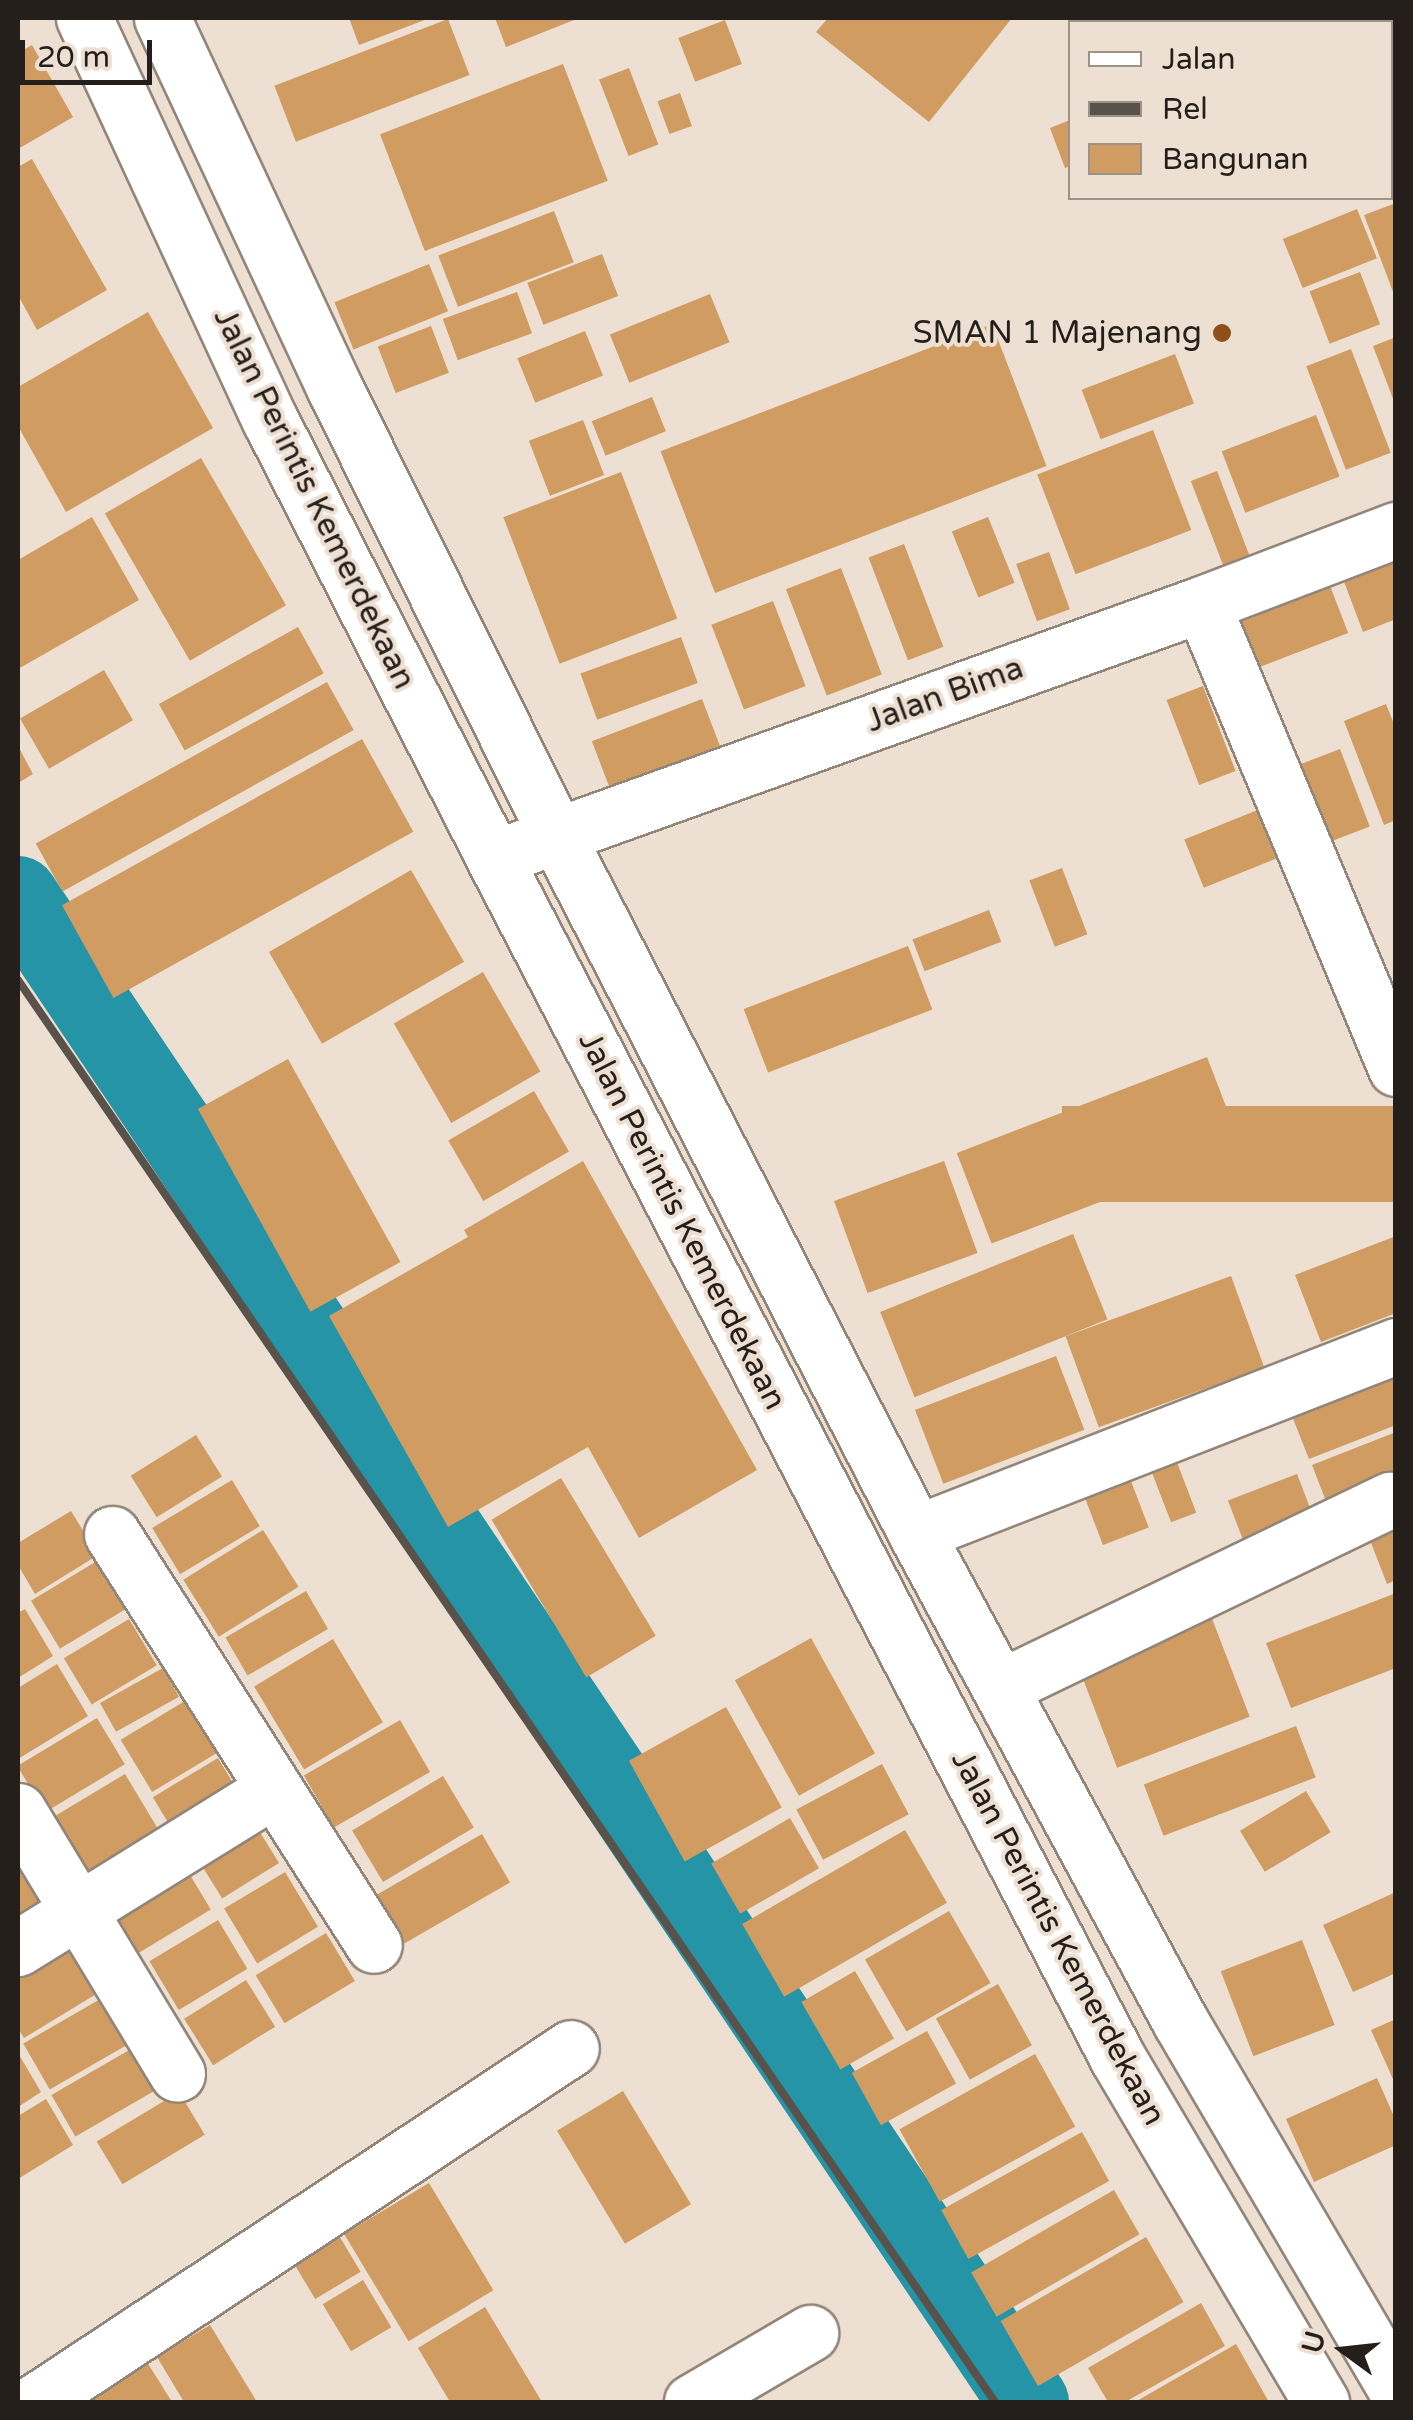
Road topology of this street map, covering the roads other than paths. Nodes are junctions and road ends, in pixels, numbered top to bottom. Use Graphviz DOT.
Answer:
graph roads {
  1 [pos="84,18"];
  2 [pos="162,18"];
  3 [pos="1396,530"];
  4 [pos="1202,604"];
  5 [pos="556,834"];
  6 [pos="494,858"];
  7 [pos="1396,1068"];
  8 [pos="1396,1346"];
  9 [pos="1390,1500"];
  10 [pos="916,1533"];
  11 [pos="112,1534"];
  12 [pos="1001,1687"];
  13 [pos="274,1789"];
  14 [pos="18,1812"];
  15 [pos="78,1911"];
  16 [pos="374,1945"];
  17 [pos="18,1948"];
  18 [pos="1180,2021"];
  19 [pos="570,2048"];
  20 [pos="1117,2056"];
  21 [pos="177,2074"];
  22 [pos="810,2334"];
  23 [pos="1396,2389"];
  24 [pos="35,2402"];
  25 [pos="692,2402"];
  26 [pos="1321,2402"];
  1 -- 6 [label="main road, Jalan Perintis Kemerdekaan"];
  2 -- 5 [label="main road, Jalan Perintis Kemerdekaan"];
  3 -- 4 [label="main road, Jalan Bima"];
  4 -- 5 [label="main road, Jalan Bima"];
  4 -- 7 [label="main road"];
  5 -- 6 [label="main road, Jalan Bima"];
  5 -- 10 [label="main road, Jalan Perintis Kemerdekaan"];
  6 -- 20 [label="main road, Jalan Perintis Kemerdekaan"];
  8 -- 10 [label="main road"];
  9 -- 12 [label="main road"];
  10 -- 12 [label="main road, Jalan Perintis Kemerdekaan"];
  11 -- 13 [label="main road"];
  12 -- 18 [label="main road, Jalan Perintis Kemerdekaan"];
  13 -- 15 [label="main road"];
  13 -- 16 [label="main road"];
  14 -- 15 [label="main road"];
  15 -- 17 [label="main road"];
  15 -- 21 [label="main road"];
  18 -- 20 [label="main road"];
  18 -- 23 [label="main road, Jalan Perintis Kemerdekaan"];
  19 -- 24 [label="main road"];
  20 -- 26 [label="main road, Jalan Perintis Kemerdekaan"];
  22 -- 25 [label="main road"];
}
